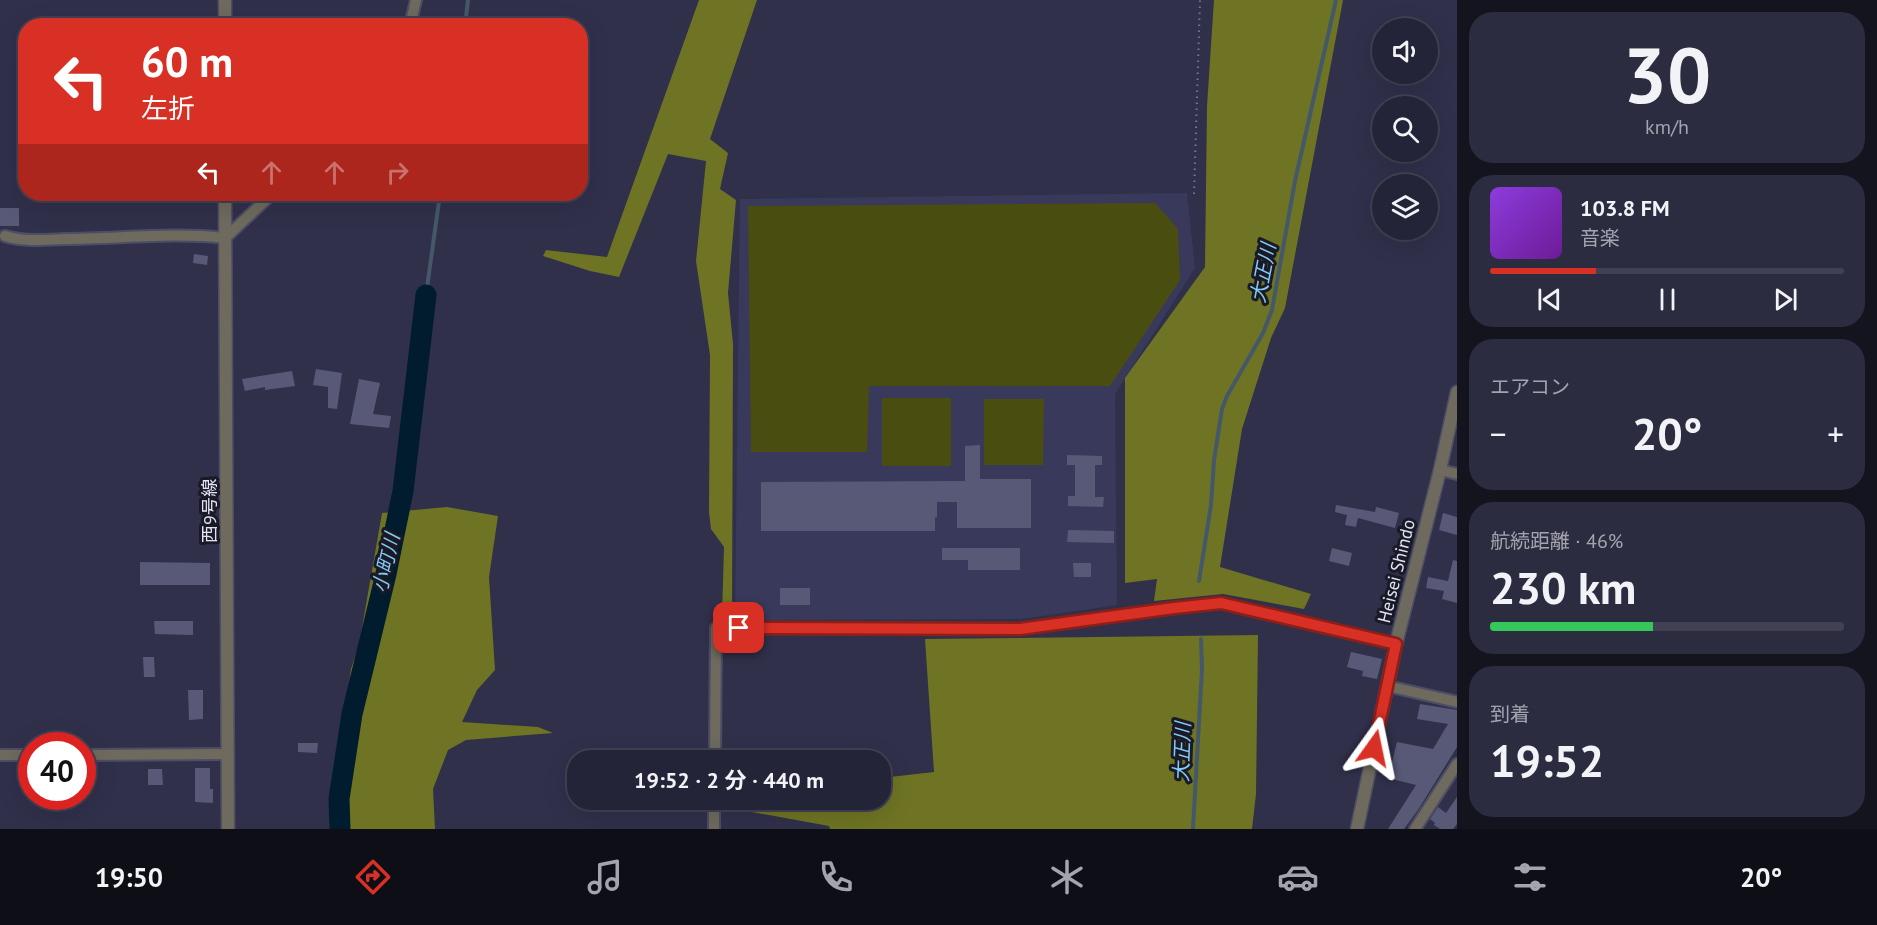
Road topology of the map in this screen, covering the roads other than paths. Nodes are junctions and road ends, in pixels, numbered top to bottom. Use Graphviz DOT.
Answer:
graph roads {
  1 [pos="225,0"];
  2 [pos="416,0"];
  3 [pos="225,18"];
  4 [pos="412,18"];
  5 [pos="225,201"];
  6 [pos="265,201"];
  7 [pos="5,236"];
  8 [pos="225,238"];
  9 [pos="1457,392"];
  10 [pos="1440,470"];
  11 [pos="1457,474"];
  12 [pos="1396,644"];
  13 [pos="1386,686"];
  14 [pos="1457,702"];
  15 [pos="715,750"];
  16 [pos="228,754"];
  17 [pos="0,755"];
  18 [pos="18,755"];
  19 [pos="96,755"];
  20 [pos="1457,764"];
  21 [pos="714,810"];
  22 [pos="228,829"];
  23 [pos="714,829"];
  24 [pos="1357,829"];
  25 [pos="1415,829"];
  1 -- 3 [label="street"];
  2 -- 4 [label="street"];
  5 -- 8 [label="street, 西9号線"];
  6 -- 8 [label="street"];
  7 -- 8 [label="street"];
  8 -- 16 [label="street, 西9号線"];
  9 -- 10 [label="street, Heisei Shindo"];
  10 -- 11 [label="street"];
  10 -- 12 [label="street, Heisei Shindo"];
  12 -- 13 [label="street, Heisei Shindo"];
  12 -- 15 [label="street"];
  13 -- 14 [label="street"];
  13 -- 24 [label="street, Heisei Shindo"];
  16 -- 19 [label="street"];
  16 -- 22 [label="street, 西9号線"];
  17 -- 18 [label="street"];
  20 -- 25 [label="street"];
  21 -- 23 [label="street"];
}
